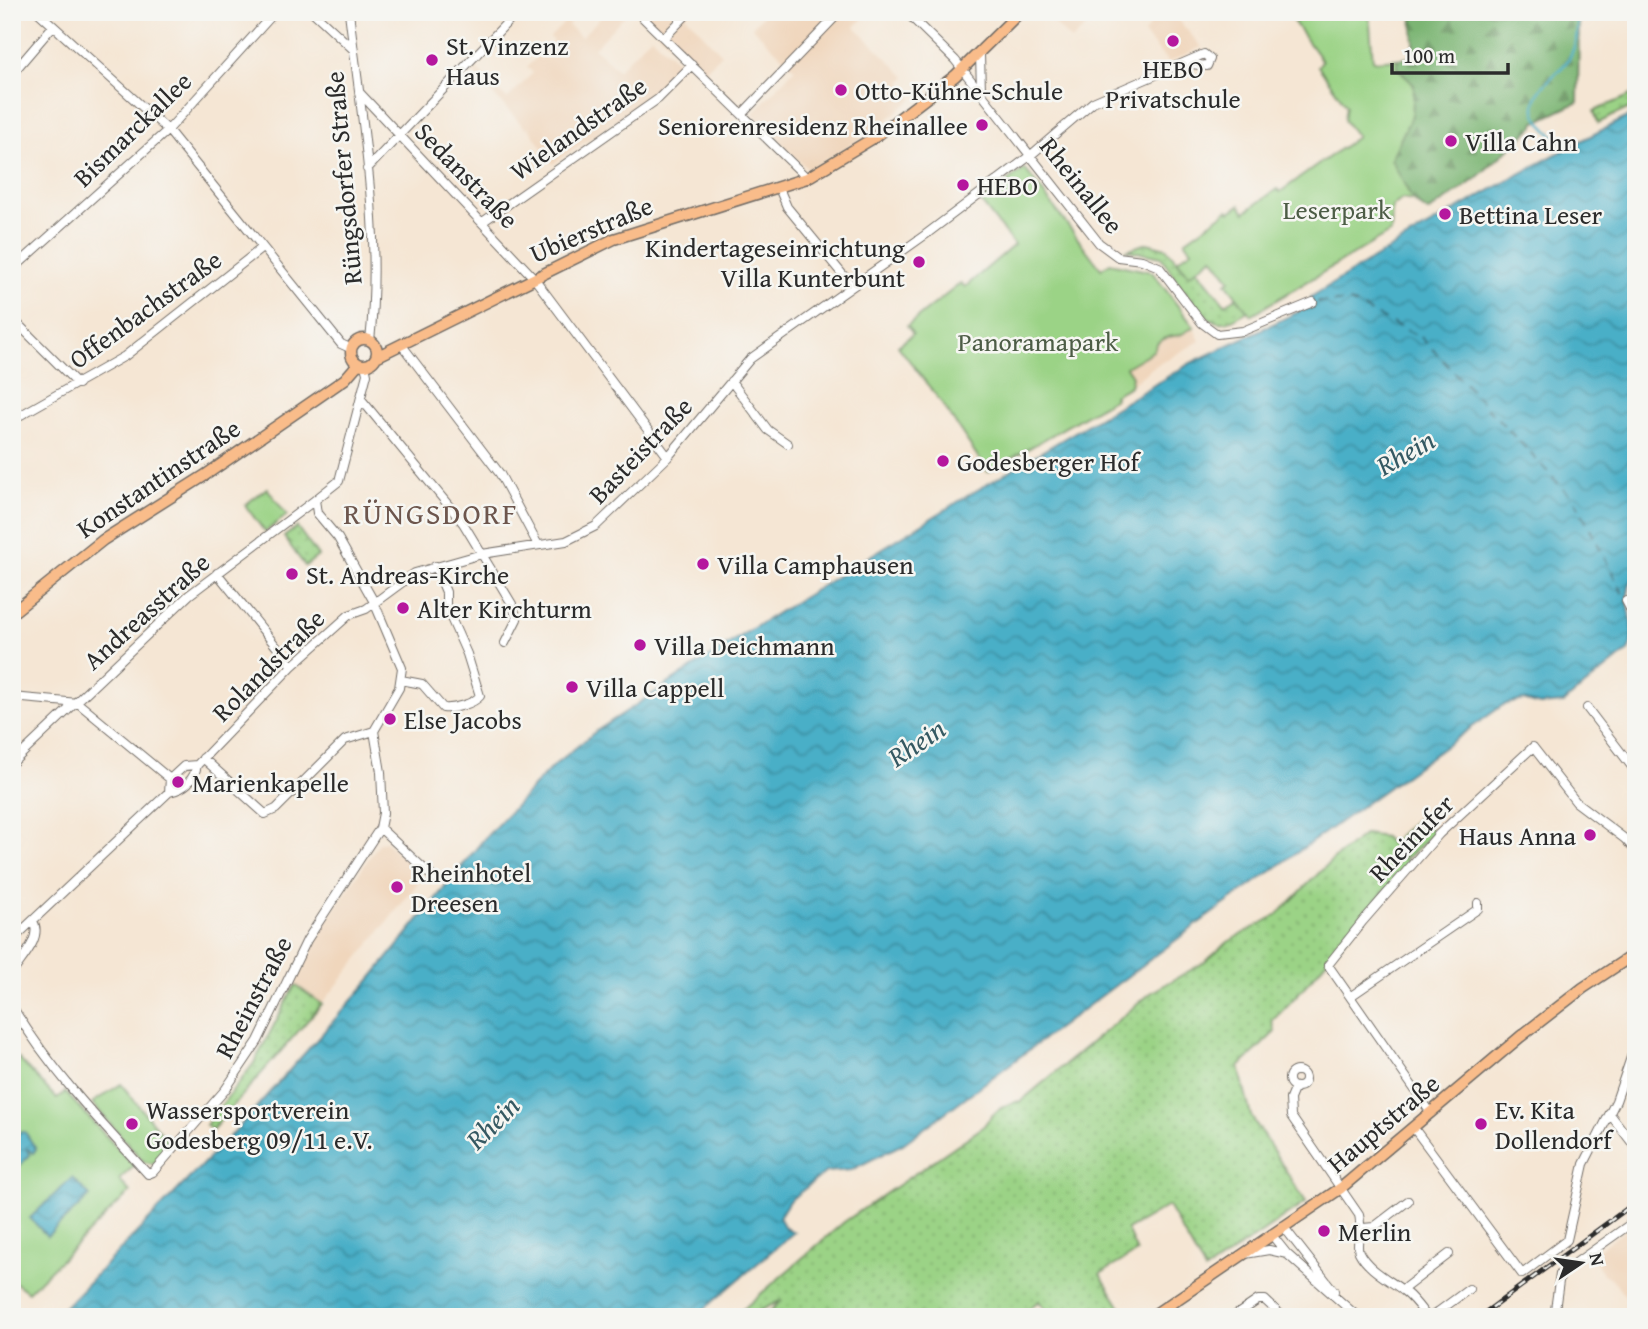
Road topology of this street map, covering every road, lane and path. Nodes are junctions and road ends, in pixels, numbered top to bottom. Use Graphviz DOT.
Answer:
graph roads {
  1 [pos="38,12"];
  2 [pos="275,12"];
  3 [pos="313,12"];
  4 [pos="349,12"];
  5 [pos="517,12"];
  6 [pos="637,12"];
  7 [pos="690,12"];
  8 [pos="839,12"];
  9 [pos="906,12"];
  10 [pos="1020,12"];
  11 [pos="53,26"];
  12 [pos="664,38"];
  13 [pos="354,49"];
  14 [pos="979,54"];
  15 [pos="1184,63"];
  16 [pos="692,65"];
  17 [pos="963,69"];
  18 [pos="12,74"];
  19 [pos="981,91"];
  20 [pos="359,92"];
  21 [pos="742,114"];
  22 [pos="168,130"];
  23 [pos="399,134"];
  24 [pos="1031,155"];
  25 [pos="367,169"];
  26 [pos="807,178"];
  27 [pos="779,188"];
  28 [pos="484,221"];
  29 [pos="262,248"];
  30 [pos="12,270"];
  31 [pos="534,278"];
  32 [pos="852,286"];
  33 [pos="1313,302"];
  34 [pos="12,318"];
  35 [pos="401,344"];
  36 [pos="374,348"];
  37 [pos="357,359"];
  38 [pos="731,381"];
  39 [pos="78,384"];
  40 [pos="361,399"];
  41 [pos="12,420"];
  42 [pos="788,444"];
  43 [pos="668,457"];
  44 [pos="315,500"];
  45 [pos="538,545"];
  46 [pos="482,554"];
  47 [pos="435,566"];
  48 [pos="216,573"];
  49 [pos="1626,601"];
  50 [pos="374,602"];
  51 [pos="12,612"];
  52 [pos="1636,620"];
  53 [pos="505,643"];
  54 [pos="292,666"];
  55 [pos="401,680"];
  56 [pos="12,697"];
  57 [pos="78,703"];
  58 [pos="1587,708"];
  59 [pos="374,731"];
  60 [pos="200,761"];
  61 [pos="12,763"];
  62 [pos="1636,772"];
  63 [pos="170,779"];
  64 [pos="169,792"];
  65 [pos="380,828"];
  66 [pos="1636,851"];
  67 [pos="435,879"];
  68 [pos="1478,903"];
  69 [pos="33,920"];
  70 [pos="12,940"];
  71 [pos="1636,953"];
  72 [pos="12,973"];
  73 [pos="1352,996"];
  74 [pos="12,1006"];
  75 [pos="1636,1043"];
  76 [pos="1295,1087"];
  77 [pos="1431,1112"];
  78 [pos="1610,1114"];
  79 [pos="1413,1127"];
  80 [pos="1636,1148"];
  81 [pos="1341,1188"];
  82 [pos="1408,1201"];
  83 [pos="1636,1220"];
  84 [pos="1283,1226"];
  85 [pos="1363,1228"];
  86 [pos="1271,1234"];
  87 [pos="1242,1254"];
  88 [pos="1287,1254"];
  89 [pos="1449,1254"];
  90 [pos="1469,1289"];
  91 [pos="1402,1290"];
  92 [pos="1344,1304"];
  93 [pos="1151,1317"];
  94 [pos="1233,1317"];
  95 [pos="1283,1317"];
  96 [pos="1358,1317"];
  97 [pos="1429,1317"];
  98 [pos="1554,1317"];
  1 -- 11 [label="street"];
  2 -- 22 [label="street, Bismarckallee"];
  3 -- 13 [label="street"];
  4 -- 13 [label="street, Rüngsdorfer Straße"];
  5 -- 23 [label="street"];
  6 -- 12 [label="street"];
  7 -- 12 [label="street"];
  8 -- 21 [label="street"];
  9 -- 17 [label="street, Rheinallee"];
  10 -- 14 [label="main road"];
  11 -- 18 [label="street"];
  11 -- 22 [label="street"];
  12 -- 16 [label="street"];
  13 -- 20 [label="street, Rüngsdorfer Straße"];
  14 -- 17 [label="main road"];
  14 -- 19 [label="street"];
  15 -- 24 [label="street, Basteistraße"];
  16 -- 21 [label="street"];
  16 -- 28 [label="street, Wielandstraße"];
  17 -- 19 [label="street, Rheinallee"];
  17 -- 26 [label="main road, Ubierstraße"];
  19 -- 24 [label="street, Rheinallee"];
  20 -- 23 [label="street, Sedanstraße"];
  20 -- 25 [label="street, Rüngsdorfer Straße"];
  21 -- 26 [label="street"];
  22 -- 29 [label="street"];
  22 -- 30 [label="street, Bismarckallee"];
  23 -- 25 [label="street"];
  23 -- 28 [label="street, Sedanstraße"];
  24 -- 32 [label="street, Basteistraße"];
  24 -- 33 [label="street, Rheinallee"];
  25 -- 36 [label="street, Rüngsdorfer Straße"];
  26 -- 27 [label="main road, Ubierstraße"];
  27 -- 31 [label="main road, Ubierstraße"];
  27 -- 32 [label="street"];
  28 -- 31 [label="street, Sedanstraße"];
  29 -- 37 [label="street"];
  29 -- 39 [label="street, Offenbachstraße"];
  31 -- 35 [label="main road, Ubierstraße"];
  31 -- 43 [label="street, Sedanstraße"];
  32 -- 38 [label="street, Basteistraße"];
  34 -- 39 [label="street"];
  35 -- 36 [label="main road, Ubierstraße"];
  35 -- 45 [label="street"];
  36 -- 37 [label="main road"];
  36 -- 37 [label="main road"];
  37 -- 40 [label="street"];
  37 -- 51 [label="main road, Konstantinstraße"];
  38 -- 42 [label="street"];
  38 -- 43 [label="street, Basteistraße"];
  39 -- 41 [label="street, Offenbachstraße"];
  40 -- 44 [label="street"];
  40 -- 46 [label="street"];
  43 -- 45 [label="street, Basteistraße"];
  44 -- 48 [label="street, Andreasstraße"];
  44 -- 50 [label="street"];
  45 -- 46 [label="street, Basteistraße"];
  46 -- 47 [label="street, Basteistraße"];
  46 -- 53 [label="street"];
  47 -- 50 [label="street, Basteistraße"];
  47 -- 55 [label="street"];
  48 -- 54 [label="street"];
  48 -- 57 [label="street, Andreasstraße"];
  49 -- 52 [label="street"];
  50 -- 54 [label="street, Rolandstraße"];
  50 -- 55 [label="street"];
  54 -- 60 [label="street, Rolandstraße"];
  55 -- 59 [label="street"];
  56 -- 57 [label="street"];
  57 -- 61 [label="street, Andreasstraße"];
  57 -- 63 [label="street"];
  58 -- 62 [label="street"];
  59 -- 60 [label="street"];
  59 -- 65 [label="street, Rheinstraße"];
  60 -- 63 [label="street, Rolandstraße"];
  60 -- 64 [label="street, Rolandstraße"];
  63 -- 64 [label="street"];
  64 -- 69 [label="street, Rolandstraße"];
  65 -- 67 [label="street"];
  65 -- 74 [label="street, Rheinstraße"];
  66 -- 73 [label="street, Rheinufer"];
  68 -- 73 [label="street"];
  69 -- 70 [label="street, Rolandstraße"];
  69 -- 72 [label="street"];
  71 -- 77 [label="main road, Hauptstraße"];
  73 -- 77 [label="street"];
  75 -- 78 [label="street"];
  76 -- 81 [label="street"];
  77 -- 79 [label="main road, Hauptstraße"];
  78 -- 79 [label="street"];
  78 -- 80 [label="street"];
  79 -- 81 [label="main road, Hauptstraße"];
  81 -- 84 [label="main road, Hauptstraße"];
  81 -- 85 [label="street"];
  82 -- 85 [label="street"];
  83 -- 98 [label="street"];
  84 -- 86 [label="main road, Hauptstraße"];
  84 -- 92 [label="street"];
  85 -- 91 [label="street"];
  86 -- 87 [label="main road, Hauptstraße"];
  86 -- 88 [label="street"];
  87 -- 88 [label="street"];
  87 -- 93 [label="main road, Hauptstraße"];
  88 -- 92 [label="street"];
  89 -- 91 [label="street"];
  90 -- 97 [label="street"];
  91 -- 97 [label="street"];
  92 -- 96 [label="street"];
  94 -- 95 [label="street"];
}
